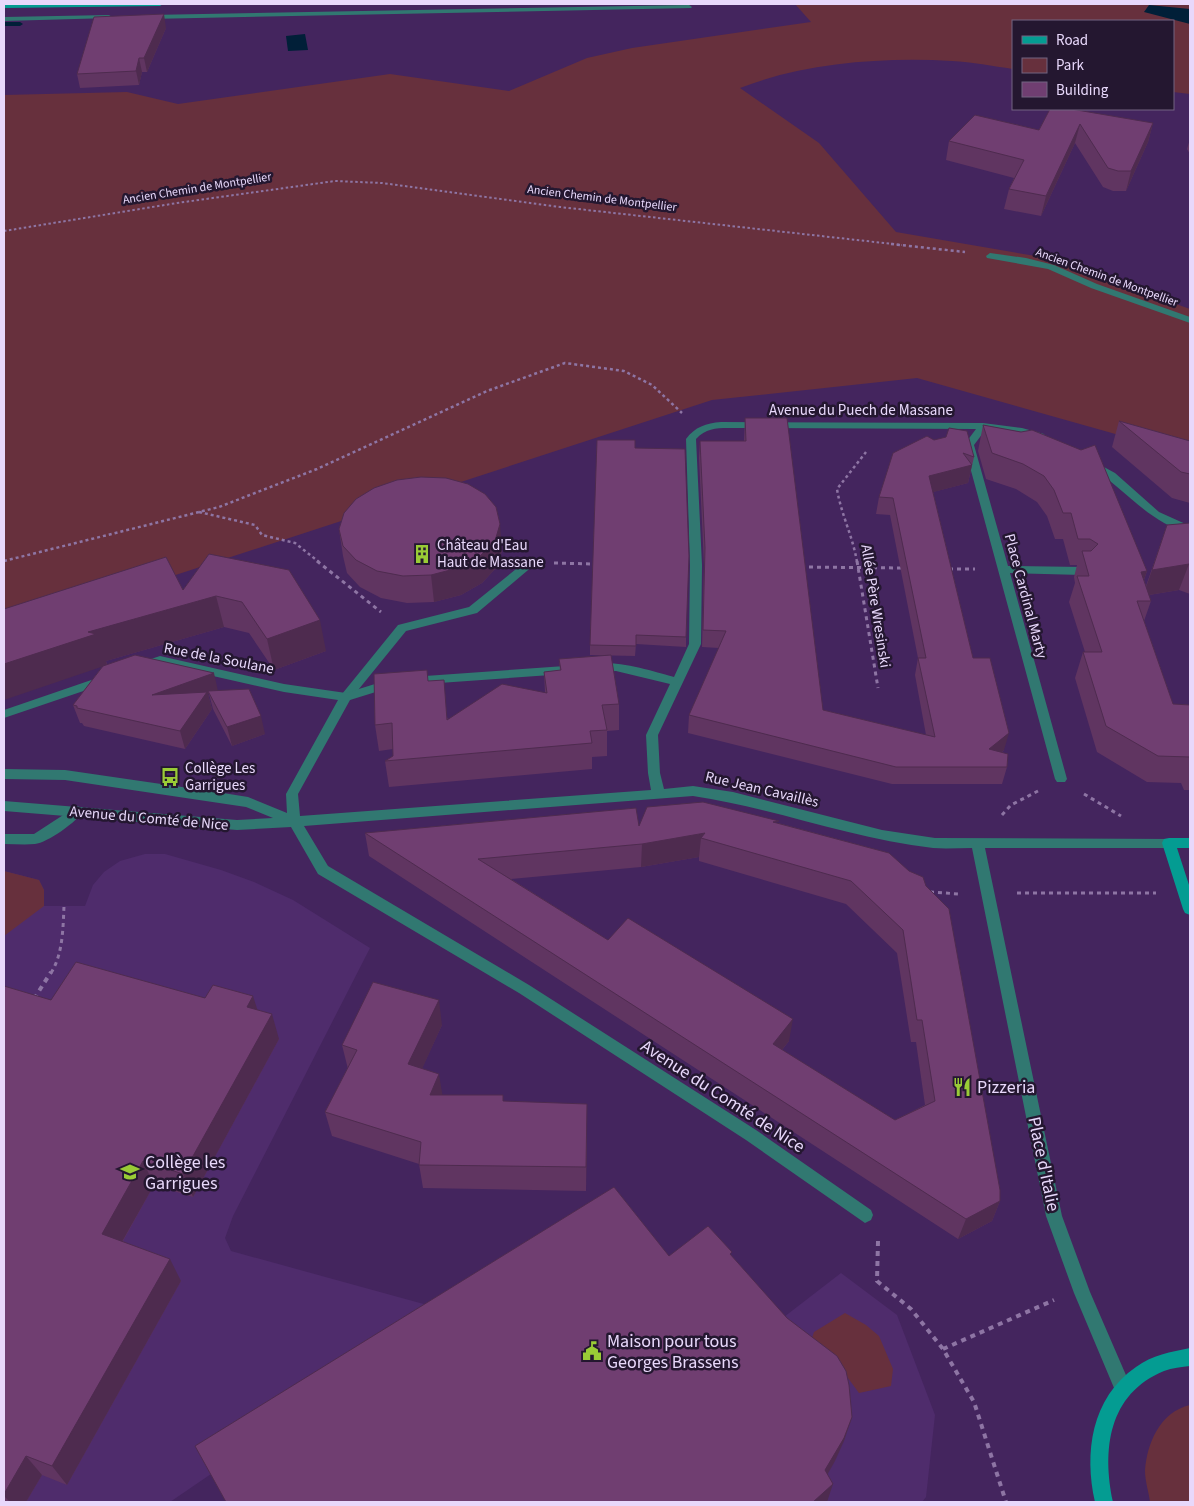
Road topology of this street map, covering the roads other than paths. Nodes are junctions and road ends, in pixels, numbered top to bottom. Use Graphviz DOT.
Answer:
graph roads {
  1 [pos="160,4"];
  2 [pos="4,6"];
  3 [pos="689,7"];
  4 [pos="117,17"];
  5 [pos="137,17"];
  6 [pos="4,19"];
  7 [pos="990,256"];
  8 [pos="1190,320"];
  9 [pos="983,426"];
  10 [pos="1052,440"];
  11 [pos="1086,460"];
  12 [pos="1190,530"];
  13 [pos="530,563"];
  14 [pos="1003,570"];
  15 [pos="1082,572"];
  16 [pos="132,669"];
  17 [pos="114,676"];
  18 [pos="678,682"];
  19 [pos="346,697"];
  20 [pos="4,714"];
  21 [pos="4,774"];
  22 [pos="1061,779"];
  23 [pos="658,793"];
  24 [pos="4,806"];
  25 [pos="77,812"];
  26 [pos="294,821"];
  27 [pos="4,839"];
  28 [pos="977,842"];
  29 [pos="1169,843"];
  30 [pos="1190,843"];
  31 [pos="1190,909"];
  32 [pos="865,1215"];
  33 [pos="1190,1357"];
  34 [pos="1123,1389"];
  35 [pos="1101,1500"];
  1 -- 2 [label="street"];
  3 -- 5 [label="street"];
  4 -- 6 [label="street"];
  7 -- 8 [label="street, Ancien Chemin de Montpellier"];
  9 -- 10 [label="street, Avenue du Puech de Massane"];
  9 -- 14 [label="street, Place Cardinal Marty"];
  9 -- 18 [label="street, Avenue du Puech de Massane"];
  11 -- 12 [label="street"];
  13 -- 19 [label="street"];
  14 -- 15 [label="street"];
  14 -- 22 [label="street, Place Cardinal Marty"];
  16 -- 19 [label="street, Rue de la Soulane"];
  17 -- 20 [label="street"];
  18 -- 19 [label="street, Rue de la Soulane"];
  18 -- 23 [label="street"];
  19 -- 26 [label="street"];
  21 -- 26 [label="street, Avenue du Comté de Nice"];
  23 -- 26 [label="street, Rue Jean Cavaillès"];
  23 -- 28 [label="street, Rue Jean Cavaillès"];
  24 -- 25 [label="street, Avenue du Comté de Nice"];
  25 -- 26 [label="street, Avenue du Comté de Nice"];
  25 -- 27 [label="street"];
  26 -- 32 [label="street, Avenue du Comté de Nice"];
  28 -- 29 [label="street, Rue Jean Cavaillès"];
  28 -- 34 [label="street, Place d'Italie"];
  29 -- 30 [label="street, Rue Jean Cavaillès"];
  29 -- 31 [label="street"];
  33 -- 34 [label="street"];
  34 -- 35 [label="street"];
}
